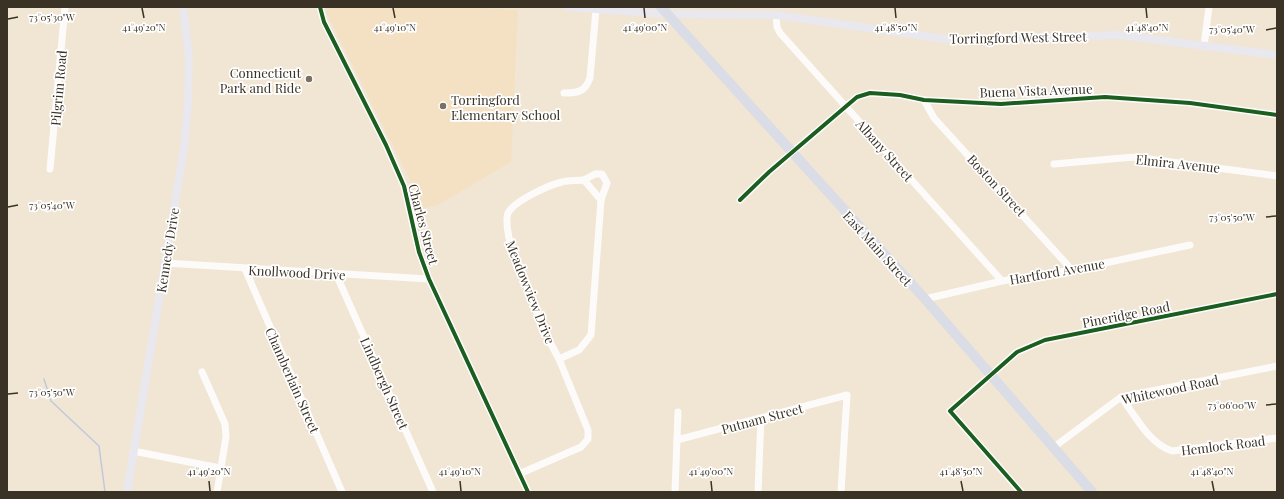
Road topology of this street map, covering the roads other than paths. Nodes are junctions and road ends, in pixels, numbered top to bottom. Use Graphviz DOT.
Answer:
graph roads {
  1 [pos="65,7"];
  2 [pos="182,7"];
  3 [pos="320,7"];
  4 [pos="567,7"];
  5 [pos="1209,7"];
  6 [pos="596,9"];
  7 [pos="664,10"];
  8 [pos="776,15"];
  9 [pos="1204,46"];
  10 [pos="1277,53"];
  11 [pos="564,93"];
  12 [pos="924,100"];
  13 [pos="847,107"];
  14 [pos="1277,115"];
  15 [pos="792,153"];
  16 [pos="1054,164"];
  17 [pos="50,169"];
  18 [pos="1277,176"];
  19 [pos="584,180"];
  20 [pos="601,200"];
  21 [pos="740,200"];
  22 [pos="1190,245"];
  23 [pos="165,263"];
  24 [pos="244,269"];
  25 [pos="1072,270"];
  26 [pos="336,274"];
  27 [pos="429,278"];
  28 [pos="1002,281"];
  29 [pos="1277,294"];
  30 [pos="925,299"];
  31 [pos="559,359"];
  32 [pos="1277,366"];
  33 [pos="202,372"];
  34 [pos="989,375"];
  35 [pos="1120,397"];
  36 [pos="678,412"];
  37 [pos="761,418"];
  38 [pos="1277,438"];
  39 [pos="677,440"];
  40 [pos="1054,447"];
  41 [pos="133,451"];
  42 [pos="220,468"];
  43 [pos="519,474"];
  44 [pos="127,492"];
  45 [pos="218,492"];
  46 [pos="342,492"];
  47 [pos="433,492"];
  48 [pos="528,492"];
  49 [pos="675,492"];
  50 [pos="758,492"];
  51 [pos="841,492"];
  52 [pos="1021,492"];
  53 [pos="1092,492"];
  1 -- 17 [label="street, Pilgrim Road"];
  2 -- 23 [label="main road, Kennedy Drive"];
  3 -- 27 [label="street, Charles Street"];
  4 -- 6 [label="main road, Torringford West Street"];
  5 -- 9 [label="street"];
  6 -- 7 [label="main road, Torringford West Street"];
  6 -- 11 [label="street"];
  7 -- 8 [label="main road, Torringford West Street"];
  7 -- 15 [label="highway, East Main Street"];
  8 -- 9 [label="main road, Torringford West Street"];
  8 -- 13 [label="street, Albany Street"];
  9 -- 10 [label="main road, Torringford West Street"];
  12 -- 13 [label="street, Buena Vista Avenue"];
  12 -- 14 [label="street, Buena Vista Avenue"];
  12 -- 25 [label="street, Boston Street"];
  13 -- 15 [label="street, Buena Vista Avenue"];
  13 -- 28 [label="street, Albany Street"];
  15 -- 21 [label="street, Buena Vista Avenue"];
  15 -- 30 [label="highway, East Main Street"];
  16 -- 18 [label="street, Elmira Avenue"];
  19 -- 20 [label="street"];
  19 -- 20 [label="street, Meadowview Drive"];
  19 -- 31 [label="street, Meadowview Drive"];
  20 -- 31 [label="street, Meadowview Drive"];
  22 -- 25 [label="street, Hartford Avenue"];
  23 -- 24 [label="street, Knollwood Drive"];
  23 -- 41 [label="main road, Kennedy Drive"];
  24 -- 26 [label="street, Knollwood Drive"];
  24 -- 46 [label="street, Chamberlain Street"];
  25 -- 28 [label="street, Hartford Avenue"];
  26 -- 27 [label="street, Knollwood Drive"];
  26 -- 47 [label="street, Lindbergh Street"];
  27 -- 43 [label="street, Charles Street"];
  28 -- 30 [label="street, Hartford Avenue"];
  29 -- 34 [label="street, Pineridge Road"];
  30 -- 34 [label="highway, East Main Street"];
  31 -- 43 [label="street, Meadowview Drive"];
  32 -- 35 [label="street, Whitewood Road"];
  33 -- 42 [label="street"];
  34 -- 40 [label="highway, East Main Street"];
  34 -- 52 [label="street, Pineridge Road"];
  35 -- 38 [label="street, Hemlock Road"];
  35 -- 40 [label="street, Whitewood Road"];
  36 -- 39 [label="street"];
  37 -- 39 [label="street, Putnam Street"];
  37 -- 50 [label="street"];
  37 -- 51 [label="street, Putnam Street"];
  39 -- 49 [label="street"];
  40 -- 53 [label="highway, East Main Street"];
  41 -- 42 [label="street"];
  41 -- 44 [label="main road, Kennedy Drive"];
  42 -- 45 [label="street"];
  43 -- 48 [label="street, Charles Street"];
}
